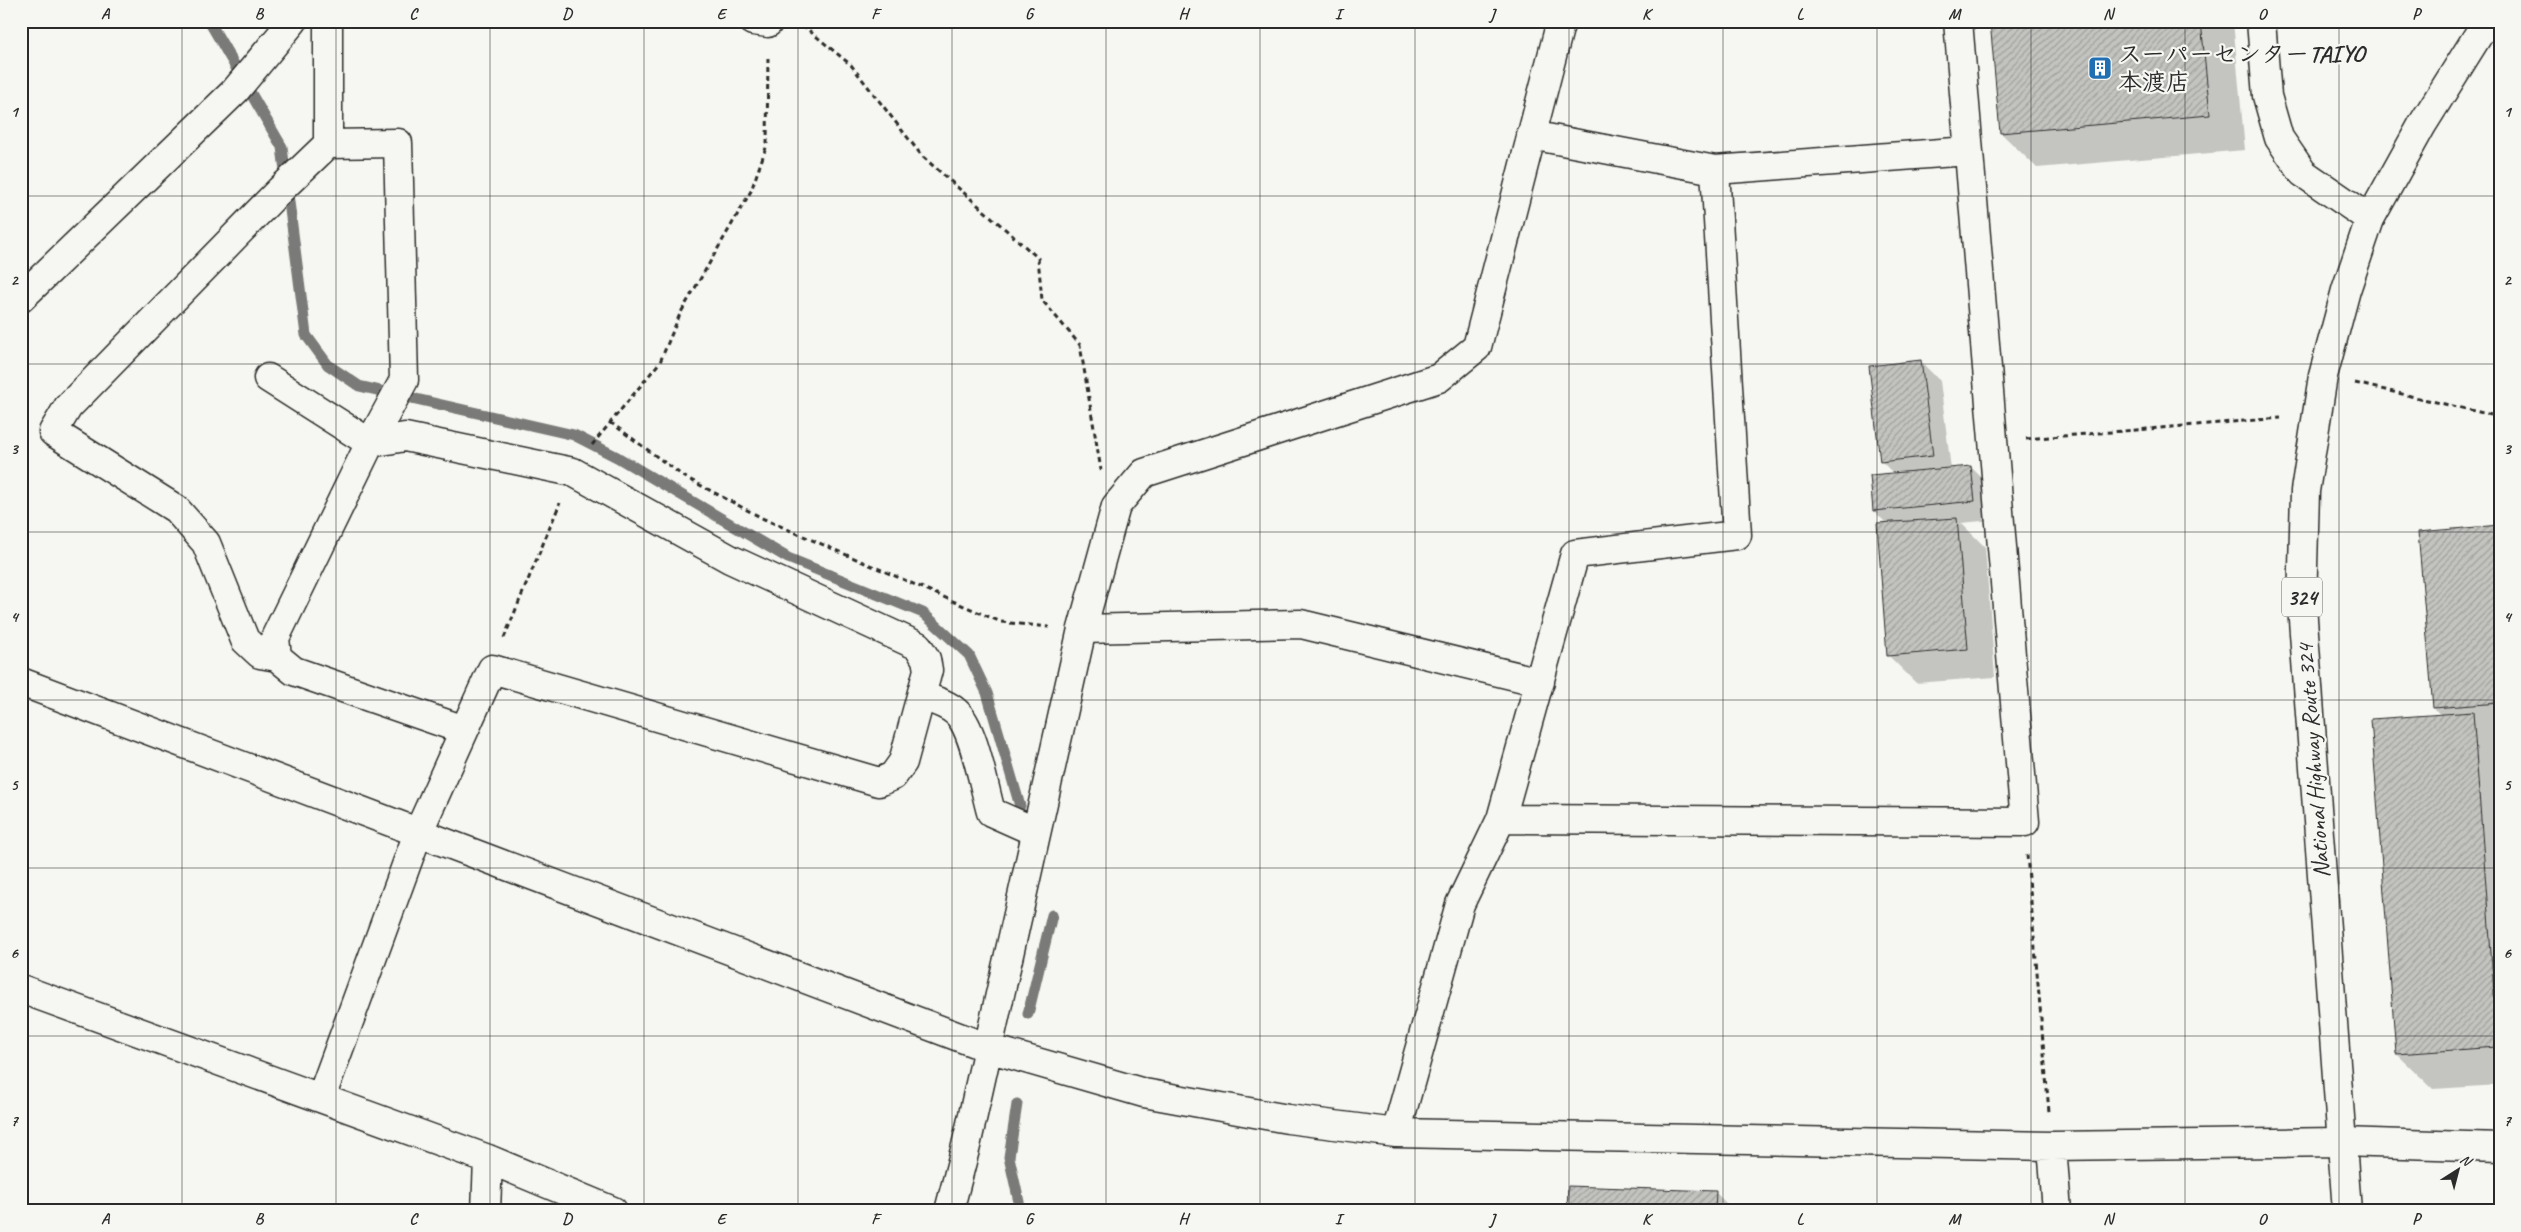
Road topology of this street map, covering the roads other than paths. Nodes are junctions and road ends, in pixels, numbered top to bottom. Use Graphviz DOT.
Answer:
graph roads {
  1 [pos="294,21"];
  2 [pos="328,21"];
  3 [pos="1561,21"];
  4 [pos="1958,21"];
  5 [pos="2260,21"];
  6 [pos="2487,21"];
  7 [pos="1531,135"];
  8 [pos="328,144"];
  9 [pos="1968,151"];
  10 [pos="1715,170"];
  11 [pos="2370,220"];
  12 [pos="21,298"];
  13 [pos="268,378"];
  14 [pos="370,442"];
  15 [pos="1082,629"];
  16 [pos="277,657"];
  17 [pos="21,682"];
  18 [pos="1540,682"];
  19 [pos="921,696"];
  20 [pos="464,730"];
  21 [pos="1501,819"];
  22 [pos="1036,832"];
  23 [pos="418,834"];
  24 [pos="21,989"];
  25 [pos="988,1048"];
  26 [pos="321,1098"];
  27 [pos="1396,1133"];
  28 [pos="2341,1142"];
  29 [pos="2052,1146"];
  30 [pos="2500,1147"];
  31 [pos="488,1159"];
  32 [pos="486,1211"];
  33 [pos="613,1211"];
  34 [pos="949,1211"];
  35 [pos="2057,1211"];
  36 [pos="2347,1211"];
  1 -- 12 [label="main road"];
  2 -- 8 [label="main road"];
  3 -- 7 [label="main road"];
  4 -- 9 [label="main road"];
  5 -- 11 [label="main road"];
  6 -- 11 [label="main road, National Highway Route 324 / 324"];
  7 -- 10 [label="main road"];
  7 -- 15 [label="main road"];
  8 -- 14 [label="main road"];
  8 -- 16 [label="main road"];
  9 -- 10 [label="main road"];
  9 -- 21 [label="main road"];
  10 -- 18 [label="main road"];
  11 -- 28 [label="main road, National Highway Route 324 / 324"];
  13 -- 14 [label="main road"];
  14 -- 16 [label="main road"];
  14 -- 19 [label="main road"];
  15 -- 18 [label="main road"];
  15 -- 22 [label="main road"];
  16 -- 20 [label="main road"];
  17 -- 23 [label="main road"];
  18 -- 21 [label="main road"];
  19 -- 20 [label="main road"];
  19 -- 22 [label="main road"];
  20 -- 23 [label="main road"];
  21 -- 27 [label="main road"];
  22 -- 25 [label="main road"];
  23 -- 25 [label="main road"];
  23 -- 26 [label="main road"];
  24 -- 26 [label="main road"];
  25 -- 27 [label="main road"];
  25 -- 34 [label="main road"];
  26 -- 31 [label="main road"];
  27 -- 29 [label="main road"];
  28 -- 29 [label="main road"];
  28 -- 30 [label="main road"];
  28 -- 36 [label="main road, National Highway Route 324 / 324"];
  29 -- 35 [label="main road"];
  31 -- 32 [label="main road"];
  31 -- 33 [label="main road"];
}
